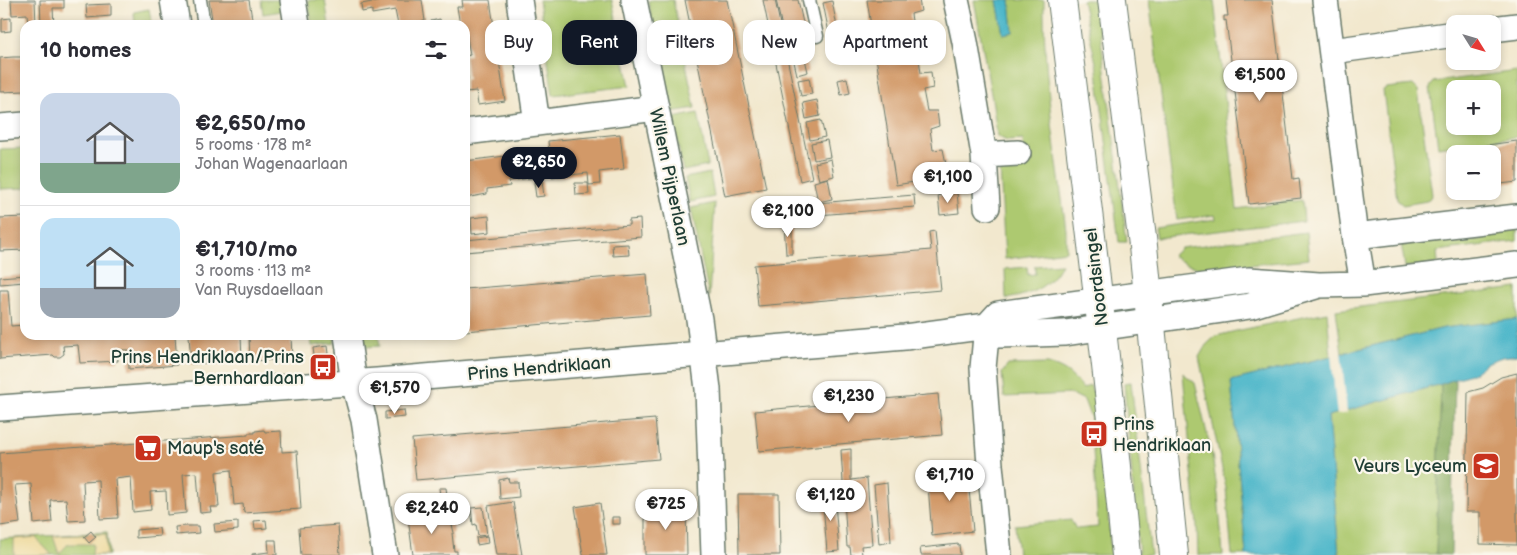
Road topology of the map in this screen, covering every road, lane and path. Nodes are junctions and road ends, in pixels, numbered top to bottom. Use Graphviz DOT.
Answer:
graph roads {
  1 [pos="173,0"];
  2 [pos="200,0"];
  3 [pos="293,0"];
  4 [pos="519,0"];
  5 [pos="634,0"];
  6 [pos="810,0"];
  7 [pos="956,0"];
  8 [pos="1062,0"];
  9 [pos="1112,0"];
  10 [pos="1325,0"];
  11 [pos="176,20"];
  12 [pos="203,20"];
  13 [pos="296,20"];
  14 [pos="1517,26"];
  15 [pos="1501,28"];
  16 [pos="1446,35"];
  17 [pos="817,36"];
  18 [pos="1332,51"];
  19 [pos="656,108"];
  20 [pos="538,123"];
  21 [pos="20,125"];
  22 [pos="0,127"];
  23 [pos="470,131"];
  24 [pos="1018,153"];
  25 [pos="984,155"];
  26 [pos="986,207"];
  27 [pos="1517,217"];
  28 [pos="1355,236"];
  29 [pos="1517,265"];
  30 [pos="1363,284"];
  31 [pos="1149,307"];
  32 [pos="1101,314"];
  33 [pos="987,326"];
  34 [pos="348,340"];
  35 [pos="704,355"];
  36 [pos="354,383"];
  37 [pos="0,408"];
  38 [pos="998,547"];
  39 [pos="385,555"];
  40 [pos="714,555"];
  41 [pos="1126,555"];
  42 [pos="1174,555"];
  1 -- 11 [label="street"];
  2 -- 12 [label="lane"];
  3 -- 13 [label="street"];
  4 -- 20 [label="street"];
  5 -- 19 [label="street, Willem Pijperlaan"];
  6 -- 17 [label="lane"];
  7 -- 25 [label="street"];
  8 -- 32 [label="main road, Noordsingel"];
  9 -- 31 [label="main road"];
  10 -- 18 [label="street"];
  14 -- 15 [label="street"];
  16 -- 18 [label="street"];
  18 -- 28 [label="street"];
  19 -- 20 [label="street"];
  19 -- 35 [label="street, Willem Pijperlaan"];
  20 -- 23 [label="street"];
  21 -- 22 [label="street"];
  24 -- 25 [label="street"];
  25 -- 26 [label="street"];
  27 -- 28 [label="street"];
  28 -- 30 [label="street"];
  29 -- 30 [label="street, Prins Hendriklaan"];
  30 -- 31 [label="street, Prins Hendriklaan"];
  31 -- 32 [label="street, Prins Hendriklaan"];
  31 -- 42 [label="main road"];
  32 -- 33 [label="street, Prins Hendriklaan"];
  32 -- 41 [label="main road, Noordsingel"];
  33 -- 35 [label="street, Prins Hendriklaan"];
  33 -- 38 [label="street"];
  34 -- 36 [label="street"];
  35 -- 36 [label="street, Prins Hendriklaan"];
  35 -- 40 [label="street, Willem Pijperlaan"];
  36 -- 37 [label="street, Prins Hendriklaan"];
  36 -- 39 [label="street"];
}
